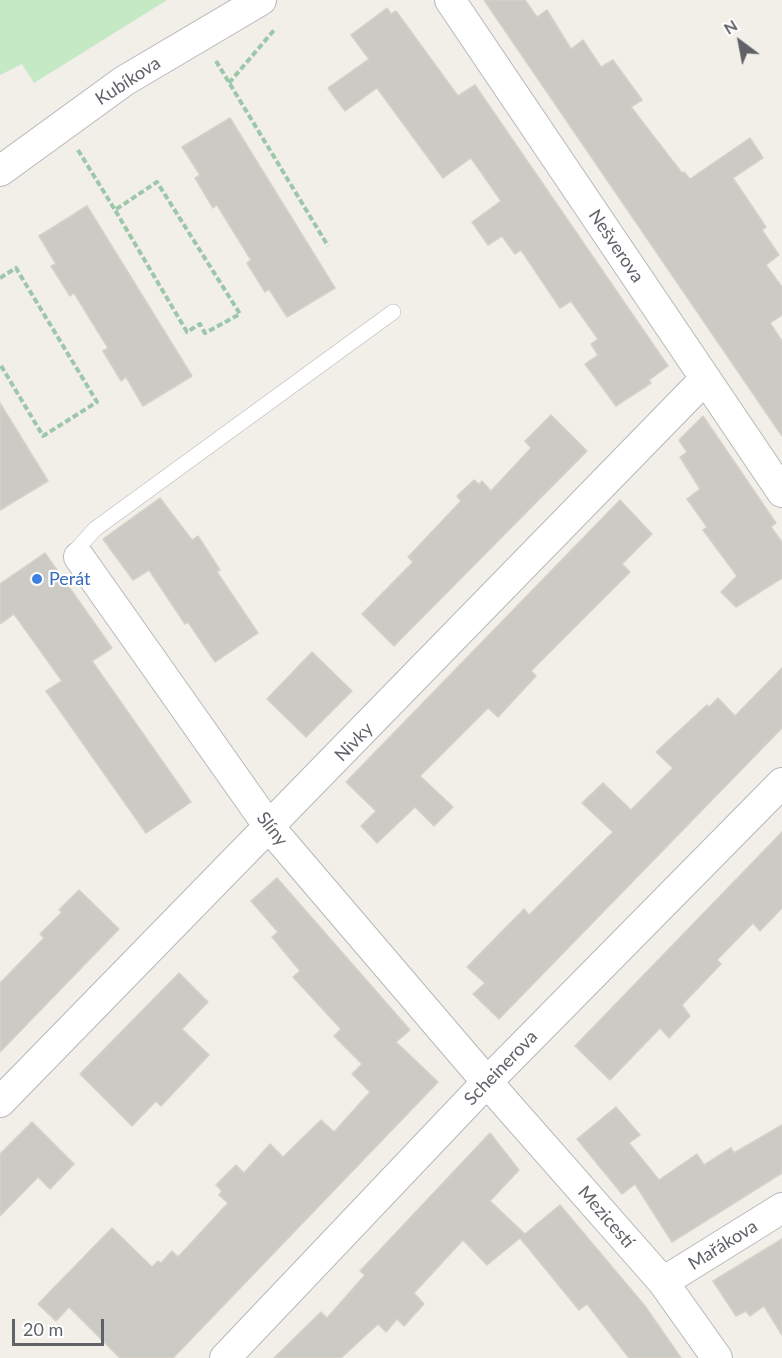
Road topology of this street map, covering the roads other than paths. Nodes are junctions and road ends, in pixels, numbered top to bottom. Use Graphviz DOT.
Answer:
graph roads {
  1 [pos="261,0"];
  2 [pos="450,0"];
  3 [pos="0,171"];
  4 [pos="393,312"];
  5 [pos="705,379"];
  6 [pos="782,492"];
  7 [pos="79,557"];
  8 [pos="782,783"];
  9 [pos="270,828"];
  10 [pos="487,1082"];
  11 [pos="0,1102"];
  12 [pos="782,1208"];
  13 [pos="663,1282"];
  14 [pos="225,1358"];
  15 [pos="717,1358"];
  1 -- 3 [label="street, Kubíkova"];
  2 -- 5 [label="street, Nešverova"];
  4 -- 7 [label="lane"];
  5 -- 6 [label="street, Nešverova"];
  5 -- 9 [label="street, Nivky"];
  7 -- 9 [label="street, Slíny"];
  8 -- 10 [label="street, Scheinerova"];
  9 -- 10 [label="street, Slíny"];
  9 -- 11 [label="street, Nivky"];
  10 -- 13 [label="street, Mezicestí"];
  10 -- 14 [label="street, Scheinerova"];
  12 -- 13 [label="street, Mařákova"];
  13 -- 15 [label="street, Mezicestí"];
}
